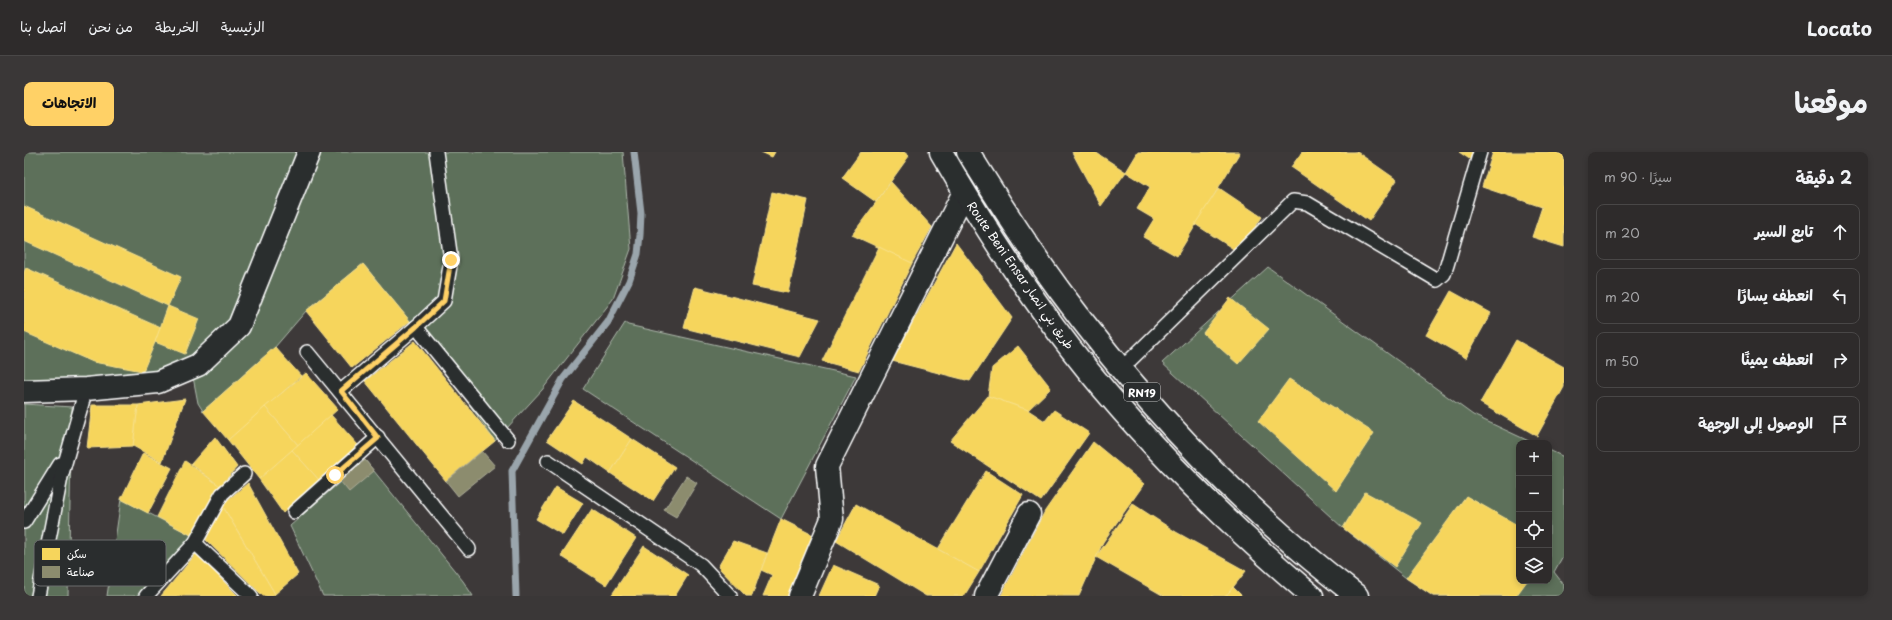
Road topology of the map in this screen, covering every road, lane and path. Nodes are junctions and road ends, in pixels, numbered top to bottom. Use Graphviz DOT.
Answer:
graph roads {
  1 [pos="309,152"];
  2 [pos="436,152"];
  3 [pos="941,152"];
  4 [pos="968,152"];
  5 [pos="1480,152"];
  6 [pos="964,192"];
  7 [pos="416,327"];
  8 [pos="308,352"];
  9 [pos="1121,369"];
  10 [pos="86,389"];
  11 [pos="24,391"];
  12 [pos="341,391"];
  13 [pos="378,438"];
  14 [pos="508,440"];
  15 [pos="68,453"];
  16 [pos="548,461"];
  17 [pos="244,474"];
  18 [pos="294,512"];
  19 [pos="1029,514"];
  20 [pos="24,522"];
  21 [pos="49,540"];
  22 [pos="195,543"];
  23 [pos="469,549"];
  24 [pos="166,574"];
  25 [pos="40,586"];
  26 [pos="155,586"];
  27 [pos="38,596"];
  28 [pos="146,596"];
  29 [pos="251,596"];
  30 [pos="730,596"];
  31 [pos="800,596"];
  32 [pos="986,596"];
  33 [pos="1312,596"];
  34 [pos="1357,596"];
  1 -- 10 [label="main road"];
  2 -- 7 [label="lane"];
  3 -- 6 [label="main road, Route Beni Ensar طريق بني انصار / RN19"];
  4 -- 9 [label="main road, Route Beni Ensar طريق بني انصار / RN19"];
  5 -- 9 [label="lane"];
  6 -- 31 [label="main road"];
  6 -- 33 [label="main road, Route Beni Ensar طريق بني انصار / RN19"];
  7 -- 12 [label="lane"];
  7 -- 14 [label="lane"];
  8 -- 12 [label="lane"];
  9 -- 34 [label="main road, Route Beni Ensar طريق بني انصار / RN19"];
  10 -- 11 [label="main road"];
  10 -- 15 [label="lane"];
  12 -- 13 [label="lane"];
  13 -- 18 [label="lane"];
  13 -- 23 [label="lane"];
  15 -- 20 [label="lane"];
  15 -- 21 [label="lane"];
  16 -- 30 [label="lane"];
  17 -- 22 [label="lane"];
  19 -- 32 [label="main road"];
  22 -- 24 [label="lane"];
  22 -- 29 [label="lane"];
  25 -- 27 [label="lane"];
  26 -- 28 [label="lane"];
}
